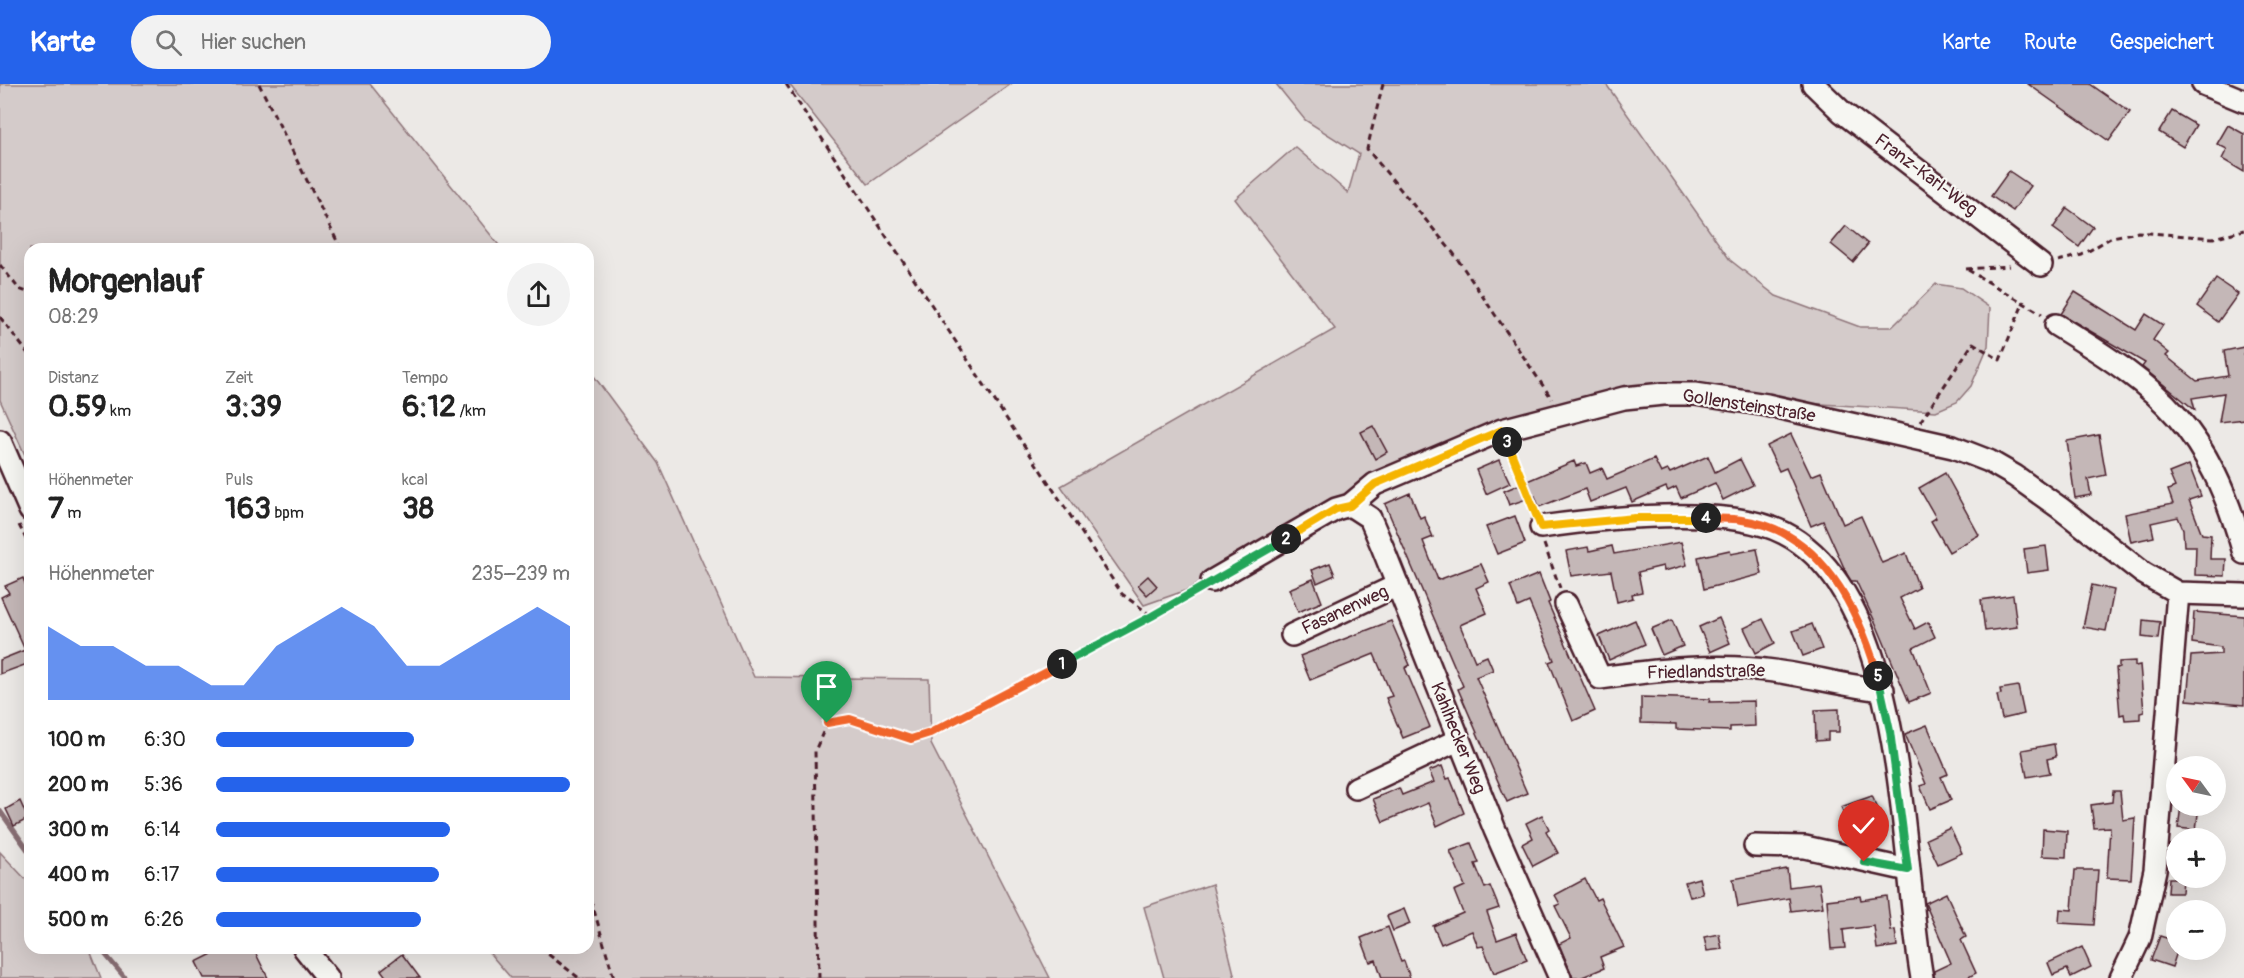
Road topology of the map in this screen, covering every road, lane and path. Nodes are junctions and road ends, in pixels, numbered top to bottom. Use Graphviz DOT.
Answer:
graph roads {
  1 [pos="259,84"];
  2 [pos="786,84"];
  3 [pos="1383,84"];
  4 [pos="1813,84"];
  5 [pos="2203,84"];
  6 [pos="2244,101"];
  7 [pos="2244,230"];
  8 [pos="338,243"];
  9 [pos="0,265"];
  10 [pos="2041,265"];
  11 [pos="24,291"];
  12 [pos="2024,301"];
  13 [pos="0,317"];
  14 [pos="2056,325"];
  15 [pos="24,348"];
  16 [pos="1563,415"];
  17 [pos="1502,430"];
  18 [pos="1911,436"];
  19 [pos="0,441"];
  20 [pos="24,496"];
  21 [pos="1350,506"];
  22 [pos="1541,527"];
  23 [pos="2244,553"];
  24 [pos="1212,581"];
  25 [pos="1398,585"];
  26 [pos="2178,593"];
  27 [pos="2244,595"];
  28 [pos="1566,604"];
  29 [pos="1152,616"];
  30 [pos="1292,635"];
  31 [pos="1883,690"];
  32 [pos="1458,740"];
  33 [pos="1356,787"];
  34 [pos="1755,846"];
  35 [pos="1908,870"];
  36 [pos="594,910"];
  37 [pos="309,954"];
  38 [pos="548,954"];
  39 [pos="328,978"];
  40 [pos="579,978"];
  41 [pos="614,978"];
  42 [pos="819,978"];
  43 [pos="1560,978"];
  44 [pos="1922,978"];
  45 [pos="2121,978"];
  1 -- 8 [label="path"];
  2 -- 29 [label="path"];
  3 -- 16 [label="path"];
  4 -- 10 [label="street, Franz-Karl-Weg"];
  5 -- 6 [label="street"];
  7 -- 10 [label="path"];
  9 -- 11 [label="path"];
  10 -- 12 [label="path"];
  12 -- 14 [label="path"];
  12 -- 18 [label="path"];
  13 -- 15 [label="path"];
  14 -- 23 [label="street"];
  16 -- 17 [label="street, Gollensteinstraße"];
  16 -- 18 [label="street, Gollensteinstraße"];
  17 -- 21 [label="street, Gollensteinstraße"];
  17 -- 22 [label="path"];
  18 -- 26 [label="street, Gollensteinstraße"];
  19 -- 20 [label="street"];
  21 -- 24 [label="street, Gollensteinstraße"];
  21 -- 25 [label="street, Kahlhecker Weg"];
  22 -- 28 [label="path"];
  22 -- 31 [label="street"];
  24 -- 29 [label="path"];
  25 -- 30 [label="street, Fasanenweg"];
  25 -- 32 [label="street, Kahlhecker Weg"];
  26 -- 27 [label="street, Gollensteinstraße"];
  26 -- 45 [label="street"];
  28 -- 31 [label="street, Friedlandstraße"];
  29 -- 42 [label="path"];
  31 -- 35 [label="street"];
  32 -- 33 [label="street"];
  32 -- 43 [label="street, Kahlhecker Weg"];
  34 -- 35 [label="street"];
  35 -- 44 [label="street"];
  36 -- 41 [label="path"];
  37 -- 39 [label="street"];
  38 -- 40 [label="path"];
}
